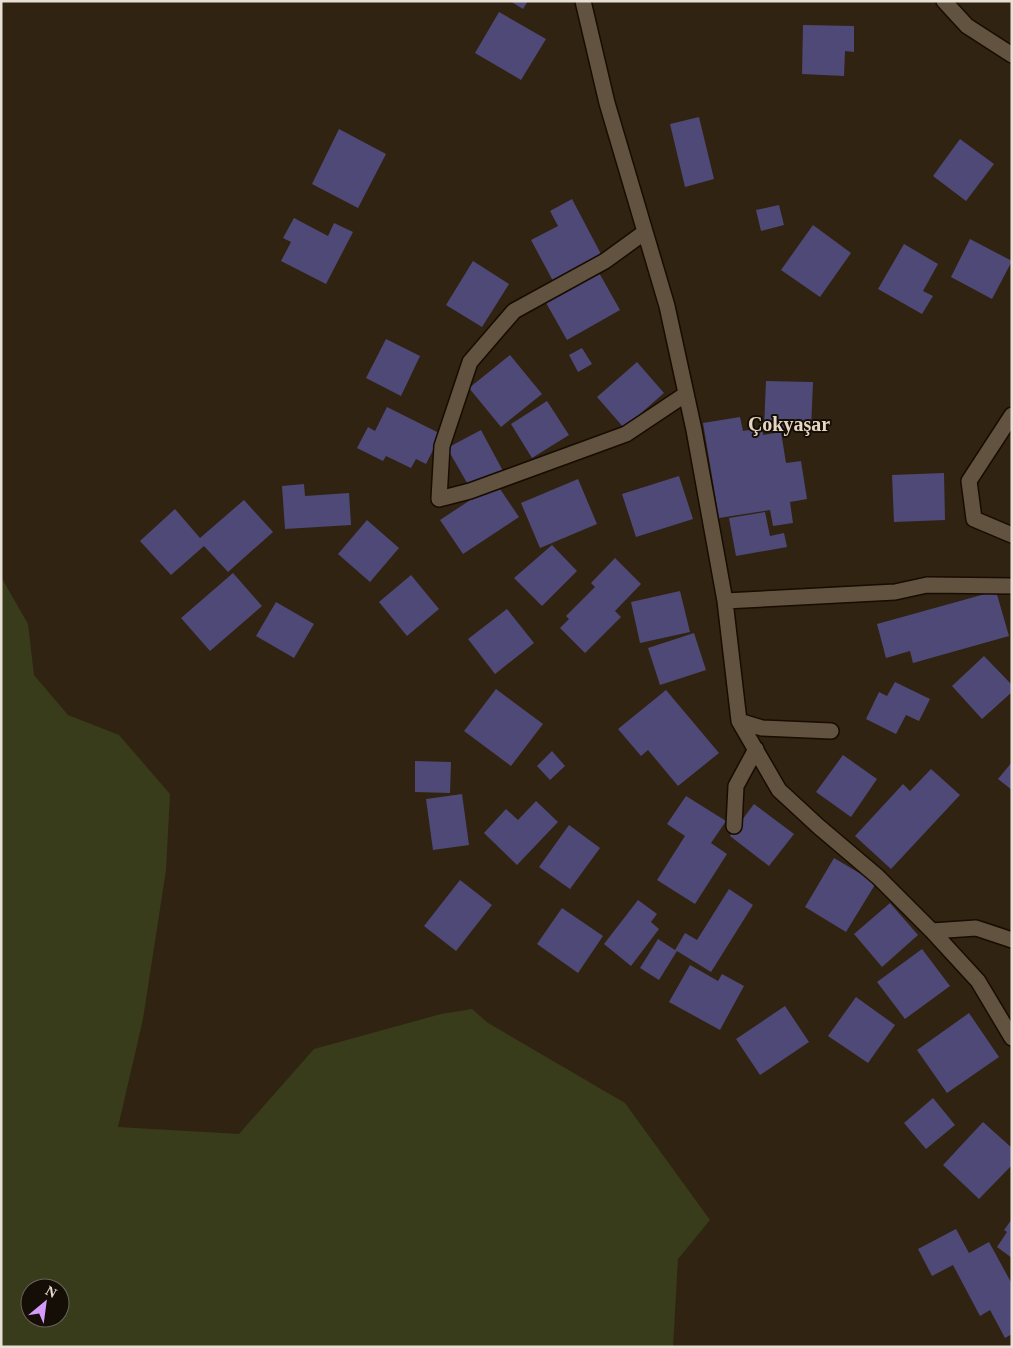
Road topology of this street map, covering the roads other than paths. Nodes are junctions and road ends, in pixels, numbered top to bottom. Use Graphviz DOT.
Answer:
graph roads {
  1 [pos="583,1"];
  2 [pos="944,1"];
  3 [pos="1012,55"];
  4 [pos="645,232"];
  5 [pos="686,394"];
  6 [pos="1012,415"];
  7 [pos="1012,535"];
  8 [pos="1012,586"];
  9 [pos="726,602"];
  10 [pos="739,721"];
  11 [pos="831,731"];
  12 [pos="756,749"];
  13 [pos="734,826"];
  14 [pos="932,931"];
  15 [pos="1012,940"];
  16 [pos="1012,1038"];
  1 -- 4 [label="street"];
  2 -- 3 [label="street"];
  4 -- 5 [label="street"];
  4 -- 5 [label="street"];
  5 -- 9 [label="street"];
  6 -- 7 [label="street"];
  8 -- 9 [label="street"];
  9 -- 10 [label="street"];
  10 -- 11 [label="street"];
  10 -- 12 [label="street"];
  12 -- 13 [label="street"];
  12 -- 14 [label="street"];
  14 -- 15 [label="street"];
  14 -- 16 [label="street"];
}
